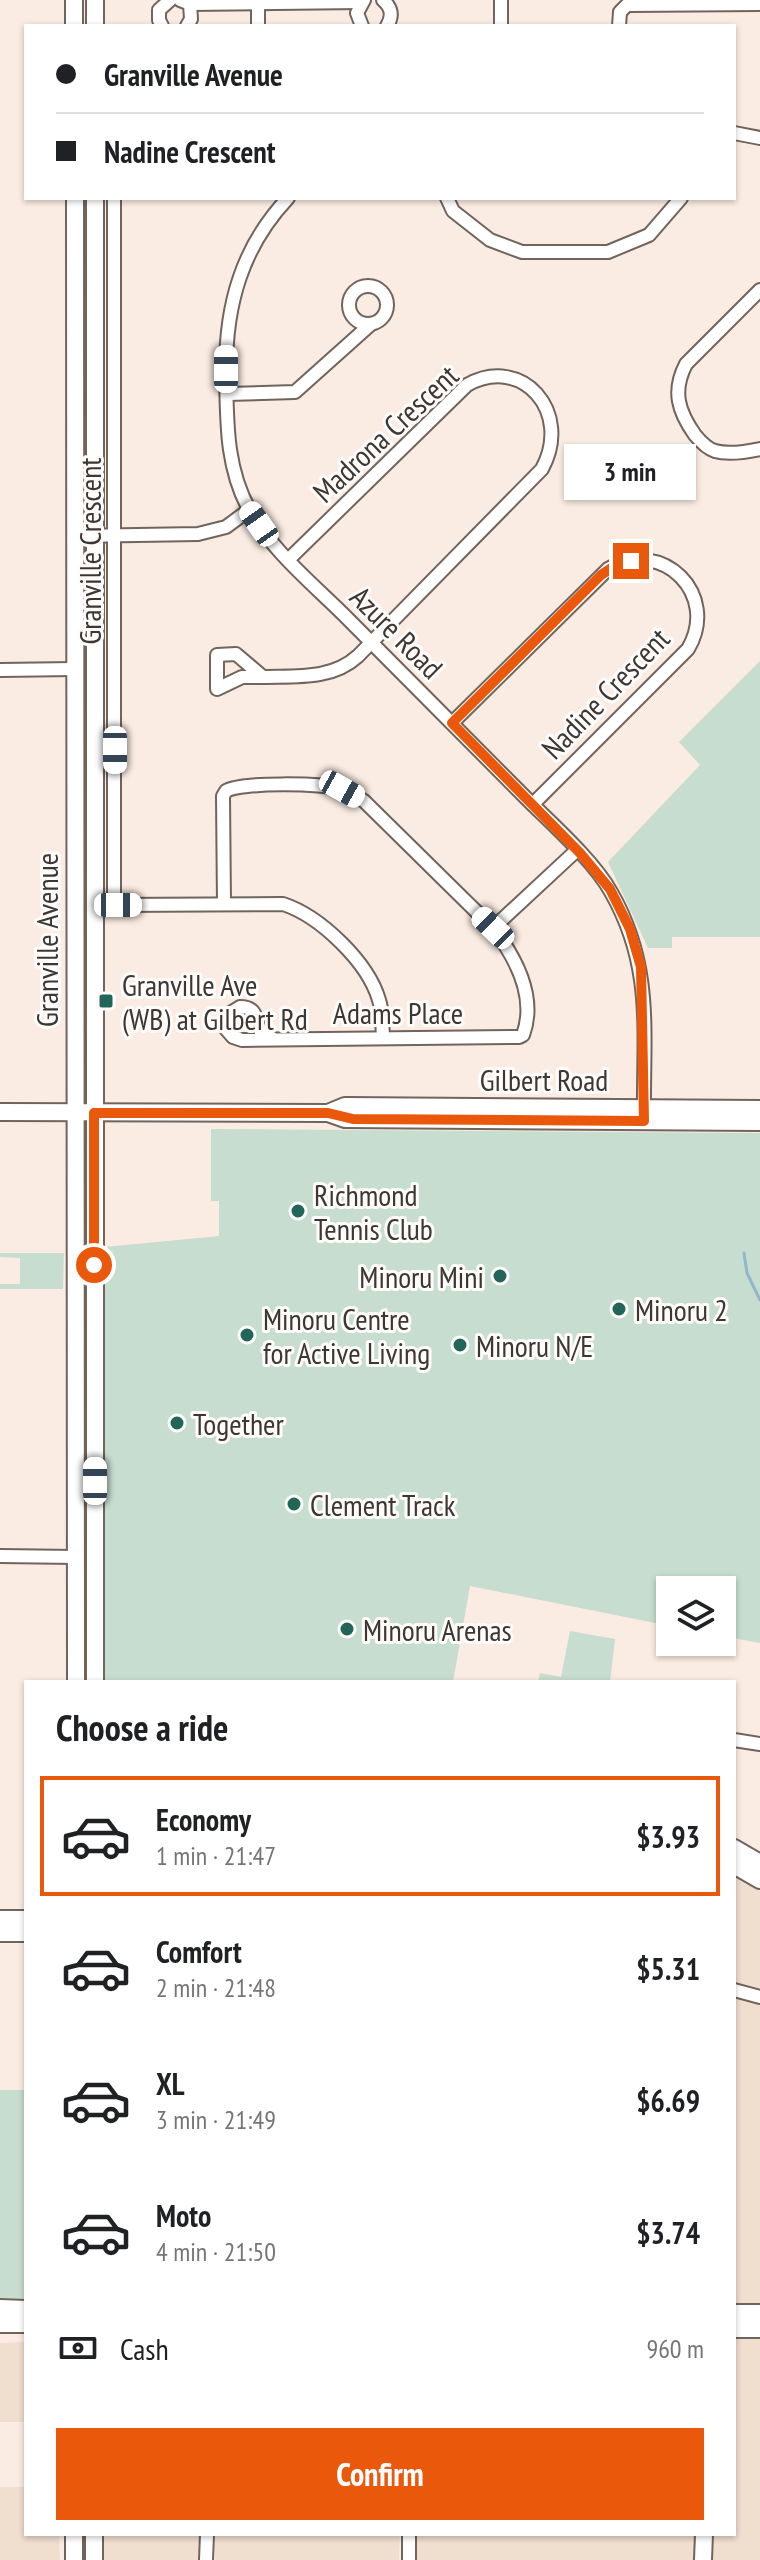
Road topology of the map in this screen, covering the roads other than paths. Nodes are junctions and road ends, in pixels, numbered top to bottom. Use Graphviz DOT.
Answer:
graph roads {
  1 [pos="74,0"];
  2 [pos="95,0"];
  3 [pos="170,0"];
  4 [pos="383,0"];
  5 [pos="501,0"];
  6 [pos="363,1"];
  7 [pos="185,2"];
  8 [pos="258,2"];
  9 [pos="760,4"];
  10 [pos="74,24"];
  11 [pos="95,24"];
  12 [pos="162,24"];
  13 [pos="188,24"];
  14 [pos="258,24"];
  15 [pos="361,24"];
  16 [pos="388,24"];
  17 [pos="501,24"];
  18 [pos="619,24"];
  19 [pos="736,133"];
  20 [pos="760,138"];
  21 [pos="75,200"];
  22 [pos="95,200"];
  23 [pos="114,200"];
  24 [pos="286,200"];
  25 [pos="448,200"];
  26 [pos="679,200"];
  27 [pos="760,290"];
  28 [pos="371,324"];
  29 [pos="227,394"];
  30 [pos="760,449"];
  31 [pos="249,510"];
  32 [pos="94,535"];
  33 [pos="115,535"];
  34 [pos="76,536"];
  35 [pos="288,560"];
  36 [pos="370,642"];
  37 [pos="75,669"];
  38 [pos="0,670"];
  39 [pos="263,677"];
  40 [pos="452,723"];
  41 [pos="533,804"];
  42 [pos="577,850"];
  43 [pos="224,904"];
  44 [pos="493,928"];
  45 [pos="383,1037"];
  46 [pos="272,1038"];
  47 [pos="760,1109"];
  48 [pos="0,1112"];
  49 [pos="75,1113"];
  50 [pos="94,1113"];
  51 [pos="644,1114"];
  52 [pos="760,1122"];
  53 [pos="0,1556"];
  54 [pos="76,1557"];
  55 [pos="76,1680"];
  56 [pos="95,1680"];
  57 [pos="736,1740"];
  58 [pos="760,1744"];
  59 [pos="736,1849"];
  60 [pos="760,1863"];
  61 [pos="736,1866"];
  62 [pos="760,1880"];
  63 [pos="0,1919"];
  64 [pos="24,1919"];
  65 [pos="0,1933"];
  66 [pos="24,1933"];
  67 [pos="736,1991"];
  68 [pos="760,1997"];
  69 [pos="0,2308"];
  70 [pos="24,2309"];
  71 [pos="736,2313"];
  72 [pos="760,2313"];
  73 [pos="0,2324"];
  74 [pos="24,2324"];
  75 [pos="736,2329"];
  76 [pos="760,2329"];
  77 [pos="74,2536"];
  78 [pos="94,2536"];
  79 [pos="207,2536"];
  80 [pos="409,2536"];
  81 [pos="704,2536"];
  82 [pos="74,2560"];
  83 [pos="94,2560"];
  84 [pos="206,2560"];
  85 [pos="409,2560"];
  86 [pos="703,2560"];
  1 -- 10 [label="main road"];
  2 -- 11 [label="main road"];
  3 -- 12 [label="street"];
  4 -- 16 [label="street"];
  5 -- 17 [label="street"];
  6 -- 8 [label="street"];
  6 -- 15 [label="street"];
  7 -- 8 [label="street"];
  7 -- 13 [label="street"];
  8 -- 14 [label="street"];
  9 -- 18 [label="street"];
  19 -- 20 [label="street"];
  21 -- 34 [label="main road, Granville Avenue"];
  22 -- 32 [label="main road, Granville Avenue"];
  23 -- 33 [label="street, Granville Crescent"];
  24 -- 29 [label="street, Azure Road"];
  25 -- 26 [label="street"];
  27 -- 30 [label="street"];
  28 -- 29 [label="street"];
  29 -- 31 [label="street, Azure Road"];
  31 -- 33 [label="street"];
  31 -- 35 [label="street, Azure Road"];
  32 -- 33 [label="street"];
  32 -- 34 [label="street"];
  32 -- 50 [label="main road, Granville Avenue"];
  33 -- 43 [label="street, Granville Crescent"];
  34 -- 37 [label="main road, Granville Avenue"];
  35 -- 36 [label="street, Azure Road"];
  35 -- 36 [label="street, Madrona Crescent"];
  36 -- 39 [label="street, Madrona Crescent"];
  36 -- 40 [label="street, Azure Road"];
  37 -- 38 [label="street"];
  37 -- 49 [label="main road, Granville Avenue"];
  40 -- 41 [label="street, Azure Road"];
  40 -- 41 [label="street, Nadine Crescent"];
  41 -- 42 [label="street, Azure Road"];
  42 -- 44 [label="street"];
  42 -- 51 [label="street, Azure Road"];
  43 -- 44 [label="street"];
  43 -- 45 [label="street"];
  44 -- 45 [label="street, Adams Place"];
  45 -- 46 [label="street, Adams Place"];
  47 -- 51 [label="main road, Gilbert Road"];
  48 -- 49 [label="main road, Gilbert Road"];
  49 -- 50 [label="main road, Gilbert Road"];
  49 -- 54 [label="main road, Granville Avenue"];
  50 -- 51 [label="main road, Gilbert Road"];
  50 -- 56 [label="main road, Granville Avenue"];
  51 -- 52 [label="main road, Gilbert Road"];
  53 -- 54 [label="street"];
  54 -- 55 [label="main road, Granville Avenue"];
  57 -- 58 [label="street"];
  59 -- 60 [label="main road"];
  61 -- 62 [label="main road"];
  63 -- 64 [label="main road"];
  65 -- 66 [label="main road"];
  67 -- 68 [label="street"];
  69 -- 70 [label="main road"];
  71 -- 72 [label="main road"];
  73 -- 74 [label="main road"];
  75 -- 76 [label="main road"];
  77 -- 82 [label="main road"];
  78 -- 83 [label="main road"];
  79 -- 84 [label="street"];
  80 -- 85 [label="street"];
  81 -- 86 [label="main road"];
}
